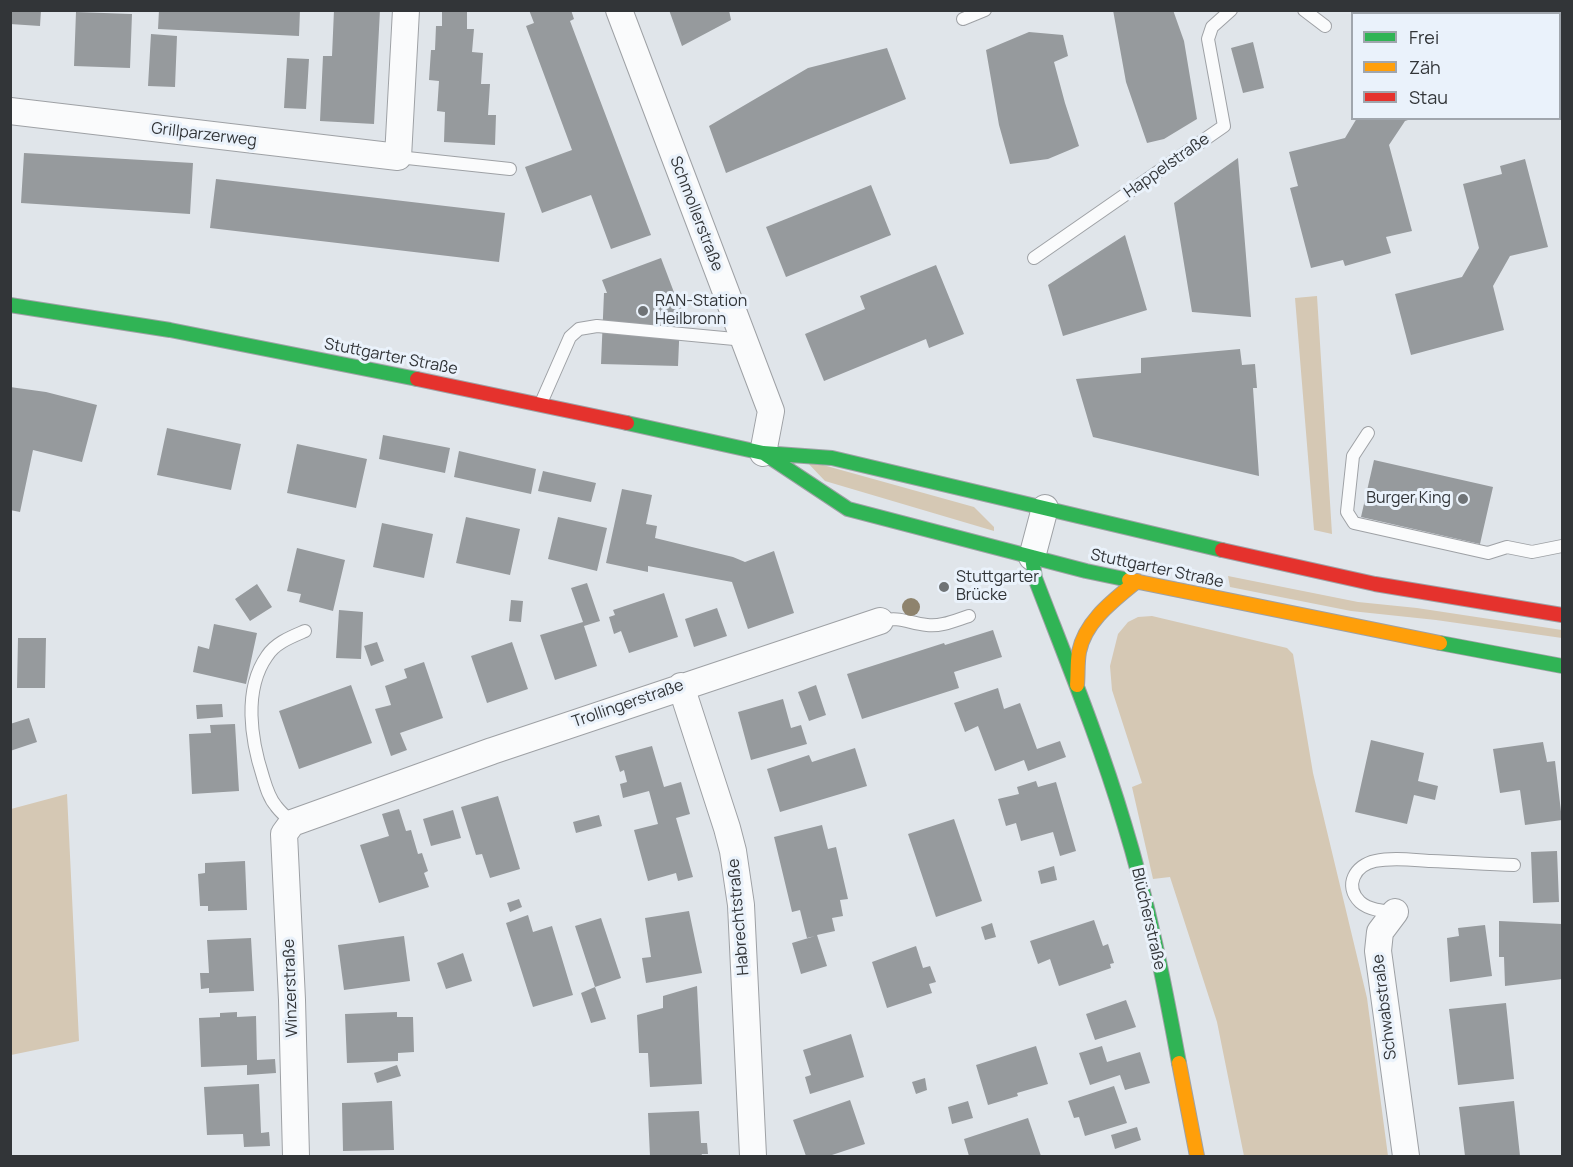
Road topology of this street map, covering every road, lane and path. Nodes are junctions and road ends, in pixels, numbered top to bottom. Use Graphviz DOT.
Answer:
graph roads {
  1 [pos="406,10"];
  2 [pos="619,10"];
  3 [pos="985,10"];
  4 [pos="1231,10"];
  5 [pos="1304,10"];
  6 [pos="963,19"];
  7 [pos="1325,26"];
  8 [pos="10,111"];
  9 [pos="398,156"];
  10 [pos="510,169"];
  11 [pos="1034,258"];
  12 [pos="10,305"];
  13 [pos="745,340"];
  14 [pos="541,405"];
  15 [pos="1368,433"];
  16 [pos="763,453"];
  17 [pos="1051,510"];
  18 [pos="1563,546"];
  19 [pos="1032,557"];
  20 [pos="1137,581"];
  21 [pos="1563,615"];
  22 [pos="969,616"];
  23 [pos="880,621"];
  24 [pos="304,631"];
  25 [pos="1563,666"];
  26 [pos="681,686"];
  27 [pos="1077,687"];
  28 [pos="292,823"];
  29 [pos="1514,866"];
  30 [pos="1395,912"];
  31 [pos="296,1156"];
  32 [pos="753,1156"];
  33 [pos="1197,1156"];
  34 [pos="1406,1156"];
  1 -- 9 [label="street"];
  2 -- 13 [label="street, Schmollerstraße"];
  3 -- 6 [label="lane"];
  4 -- 11 [label="lane, Happelstraße"];
  5 -- 7 [label="lane"];
  8 -- 9 [label="street, Grillparzerweg"];
  9 -- 10 [label="lane, Grillparzerweg"];
  12 -- 14 [label="main road, Stuttgarter Straße"];
  13 -- 14 [label="lane"];
  13 -- 16 [label="street, Schmollerstraße"];
  14 -- 16 [label="main road, Stuttgarter Straße"];
  15 -- 18 [label="lane"];
  16 -- 17 [label="main road, Stuttgarter Straße"];
  16 -- 19 [label="main road, Stuttgarter Straße"];
  17 -- 19 [label="street, Blücherstraße"];
  17 -- 21 [label="main road, Stuttgarter Straße"];
  19 -- 20 [label="main road, Stuttgarter Straße"];
  19 -- 27 [label="main road, Blücherstraße"];
  20 -- 25 [label="main road, Stuttgarter Straße"];
  20 -- 27 [label="main road, Blücherstraße"];
  22 -- 23 [label="lane, Trollingerstraße"];
  23 -- 26 [label="street, Trollingerstraße"];
  24 -- 28 [label="lane"];
  26 -- 28 [label="street, Trollingerstraße"];
  26 -- 32 [label="street, Habrechtstraße"];
  27 -- 33 [label="main road, Blücherstraße"];
  28 -- 31 [label="street, Winzerstraße"];
  29 -- 30 [label="lane, Schwabstraße"];
  30 -- 34 [label="street, Schwabstraße"];
}
